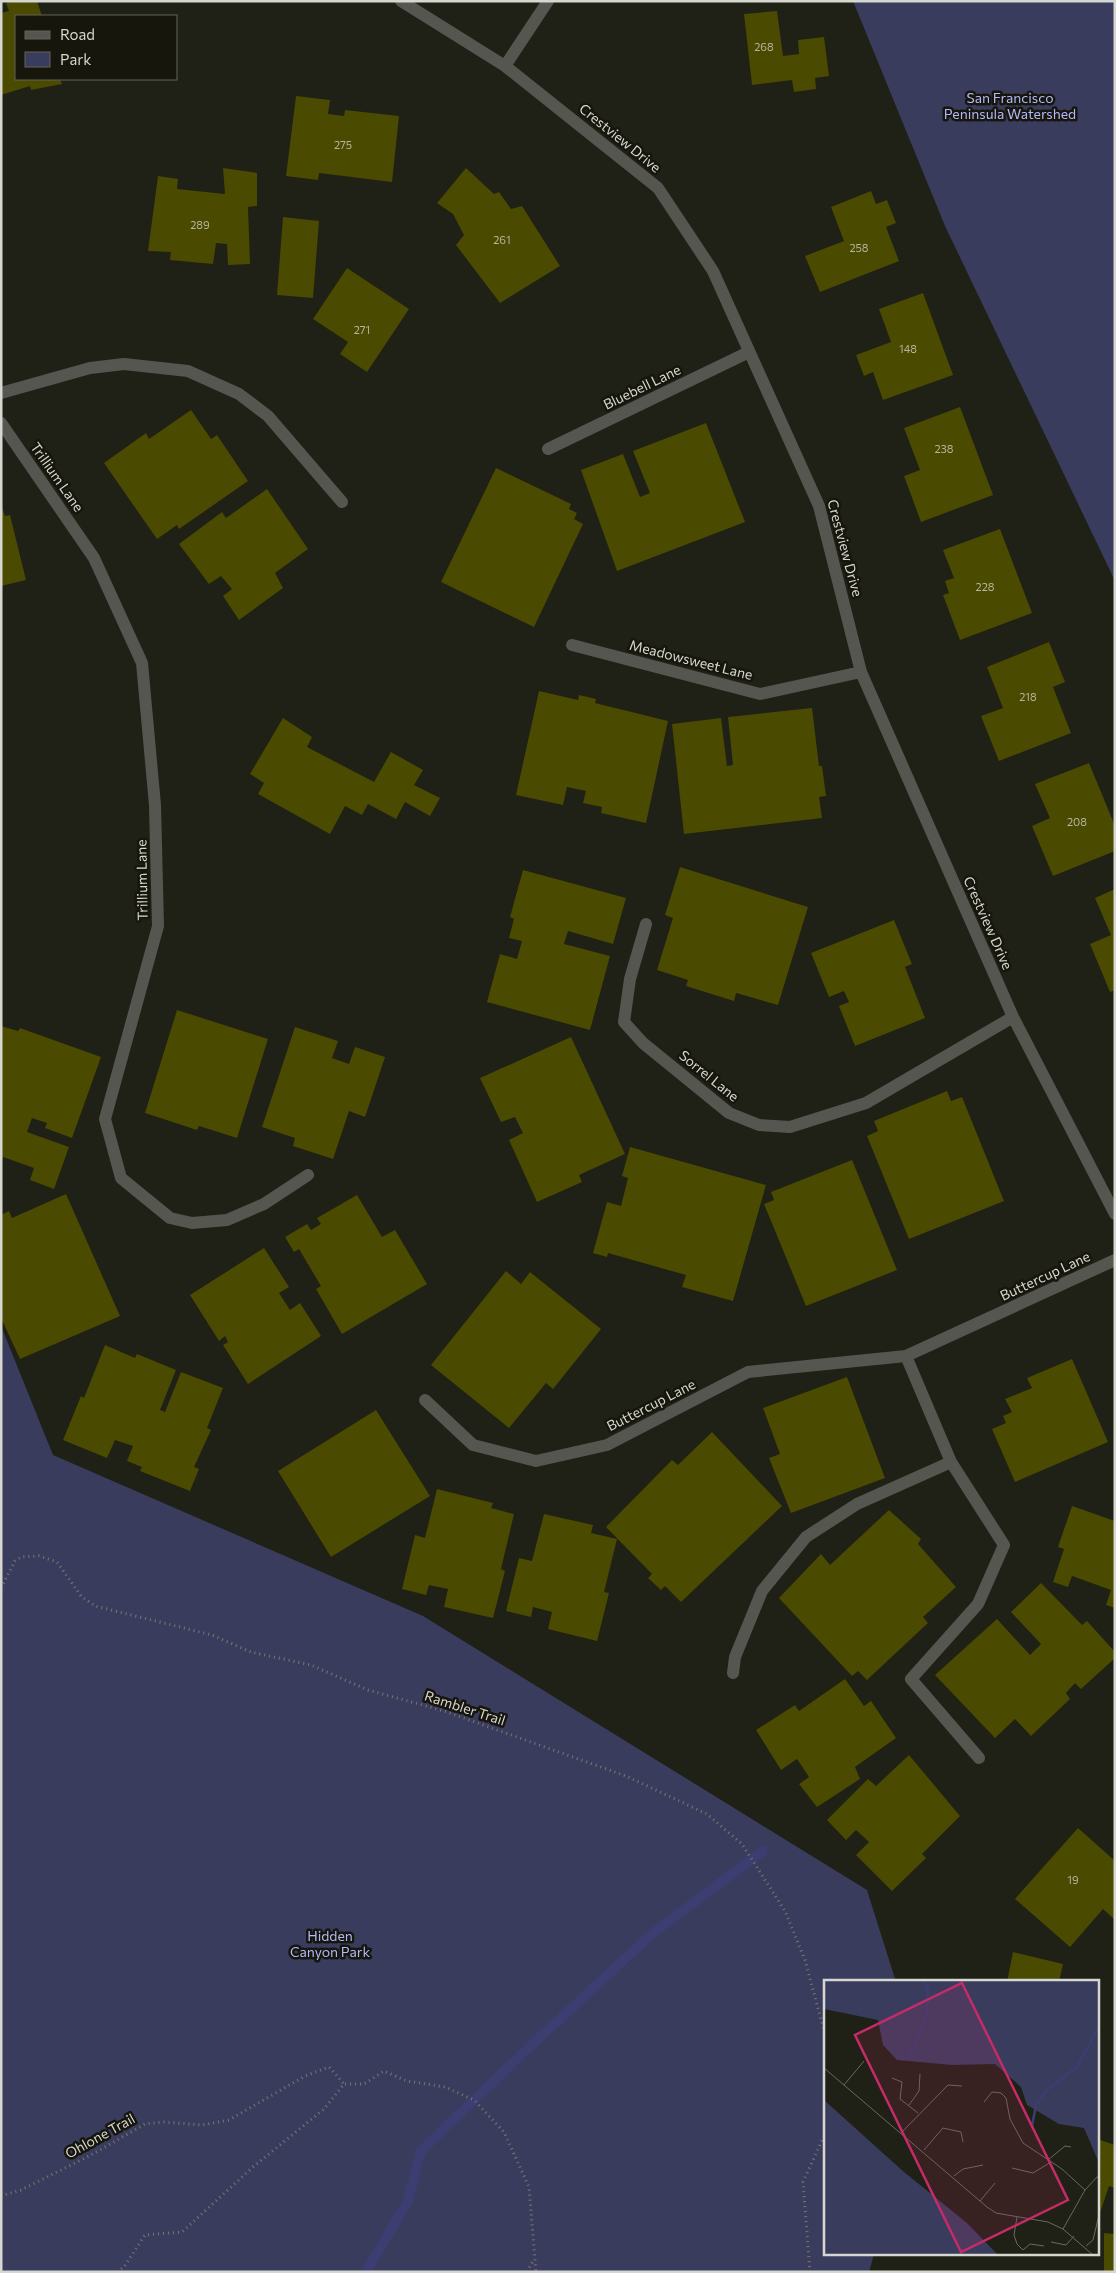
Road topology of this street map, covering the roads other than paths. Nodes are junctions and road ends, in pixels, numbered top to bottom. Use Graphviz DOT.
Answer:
graph roads {
  1 [pos="401,1"];
  2 [pos="548,1"];
  3 [pos="505,66"];
  4 [pos="749,352"];
  5 [pos="1,393"];
  6 [pos="2,426"];
  7 [pos="548,449"];
  8 [pos="342,502"];
  9 [pos="572,645"];
  10 [pos="861,672"];
  11 [pos="646,924"];
  12 [pos="1012,1017"];
  13 [pos="308,1175"];
  14 [pos="1115,1214"];
  15 [pos="1115,1260"];
  16 [pos="906,1356"];
  17 [pos="425,1400"];
  18 [pos="951,1462"];
  19 [pos="733,1673"];
  20 [pos="979,1758"];
  1 -- 3 [label="street, Crestview Drive"];
  2 -- 3 [label="street"];
  3 -- 4 [label="street, Crestview Drive"];
  4 -- 7 [label="street, Bluebell Lane"];
  4 -- 10 [label="street, Crestview Drive"];
  5 -- 8 [label="street"];
  6 -- 13 [label="street, Trillium Lane"];
  9 -- 10 [label="street, Meadowsweet Lane"];
  10 -- 12 [label="street, Crestview Drive"];
  11 -- 12 [label="street, Sorrel Lane"];
  12 -- 14 [label="street, Crestview Drive"];
  15 -- 16 [label="street, Buttercup Lane"];
  16 -- 17 [label="street, Buttercup Lane"];
  16 -- 18 [label="street"];
  18 -- 19 [label="street"];
  18 -- 20 [label="street"];
}
